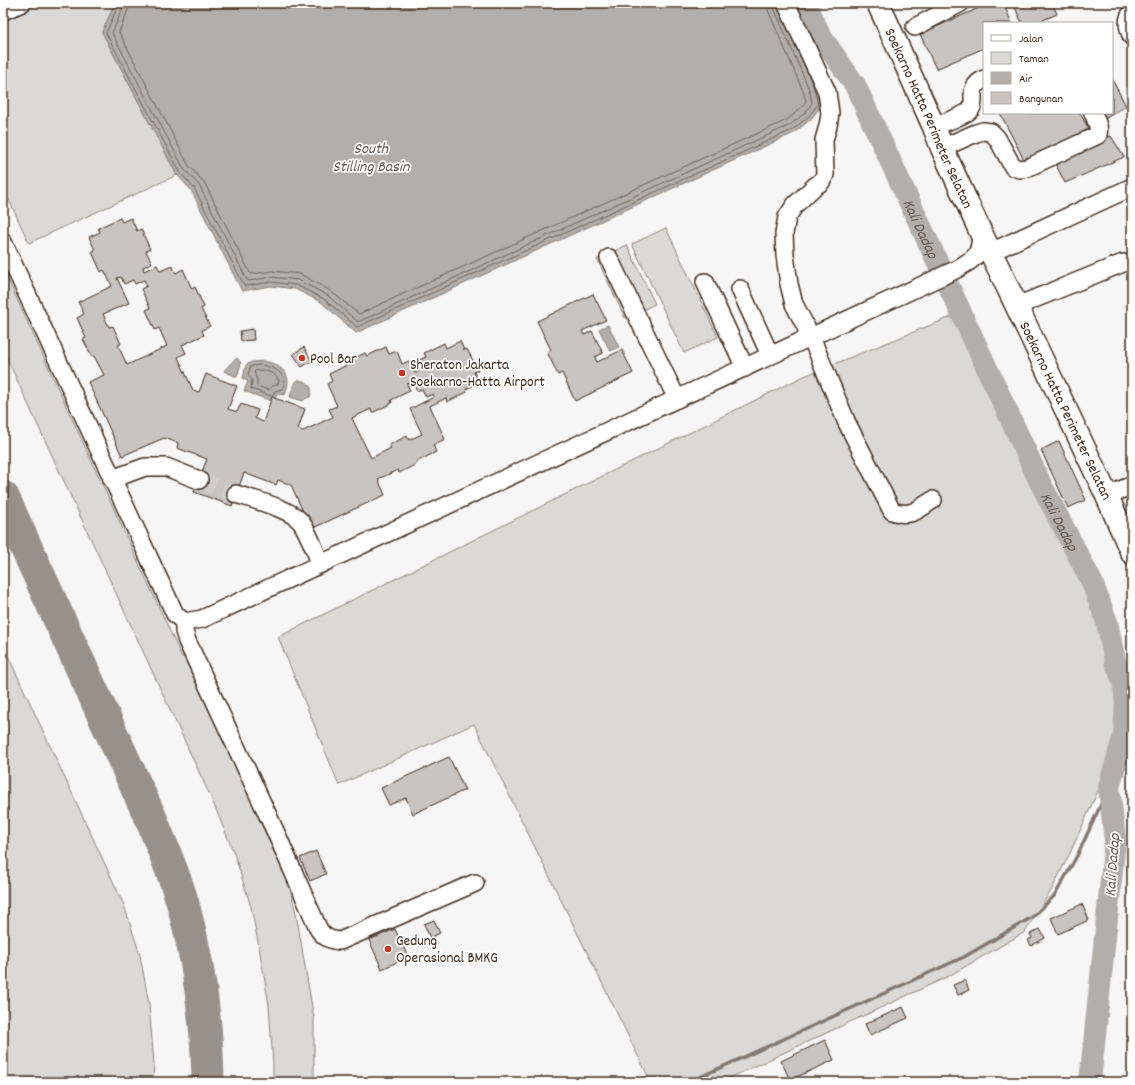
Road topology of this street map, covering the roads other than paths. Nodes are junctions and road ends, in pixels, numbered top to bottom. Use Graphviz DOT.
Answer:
graph roads {
  1 [pos="22,3"];
  2 [pos="786,3"];
  3 [pos="866,3"];
  4 [pos="878,3"];
  5 [pos="961,3"];
  6 [pos="3,11"];
  7 [pos="1132,12"];
  8 [pos="889,27"];
  9 [pos="915,27"];
  10 [pos="1132,37"];
  11 [pos="983,80"];
  12 [pos="1094,114"];
  13 [pos="934,127"];
  14 [pos="942,148"];
  15 [pos="1132,187"];
  16 [pos="981,233"];
  17 [pos="3,242"];
  18 [pos="609,258"];
  19 [pos="995,260"];
  20 [pos="1123,263"];
  21 [pos="705,282"];
  22 [pos="740,289"];
  23 [pos="1016,306"];
  24 [pos="811,338"];
  25 [pos="770,355"];
  26 [pos="745,368"];
  27 [pos="677,399"];
  28 [pos="112,479"];
  29 [pos="199,480"];
  30 [pos="1132,485"];
  31 [pos="236,494"];
  32 [pos="1107,496"];
  33 [pos="933,500"];
  34 [pos="1132,553"];
  35 [pos="321,564"];
  36 [pos="184,622"];
  37 [pos="475,883"];
  1 -- 6 [label="street"];
  2 -- 24 [label="street"];
  3 -- 8 [label="main road"];
  4 -- 8 [label="main road, Soekarno Hatta Perimeter Selatan"];
  5 -- 9 [label="street"];
  7 -- 10 [label="street"];
  8 -- 13 [label="main road, Soekarno Hatta Perimeter Selatan"];
  11 -- 13 [label="street"];
  12 -- 14 [label="street"];
  13 -- 14 [label="main road, Soekarno Hatta Perimeter Selatan"];
  14 -- 16 [label="main road, Soekarno Hatta Perimeter Selatan"];
  15 -- 19 [label="street"];
  16 -- 19 [label="main road, Soekarno Hatta Perimeter Selatan"];
  16 -- 24 [label="street"];
  17 -- 28 [label="street"];
  18 -- 27 [label="street"];
  19 -- 23 [label="main road, Soekarno Hatta Perimeter Selatan"];
  20 -- 23 [label="street"];
  21 -- 26 [label="street"];
  22 -- 25 [label="street"];
  23 -- 32 [label="main road, Soekarno Hatta Perimeter Selatan"];
  24 -- 25 [label="street"];
  24 -- 33 [label="street"];
  25 -- 26 [label="street"];
  26 -- 27 [label="street"];
  27 -- 35 [label="street"];
  28 -- 29 [label="street"];
  28 -- 36 [label="street"];
  30 -- 32 [label="street"];
  31 -- 35 [label="street"];
  32 -- 34 [label="main road, Soekarno Hatta Perimeter Selatan"];
  35 -- 36 [label="street"];
  36 -- 37 [label="street"];
}
